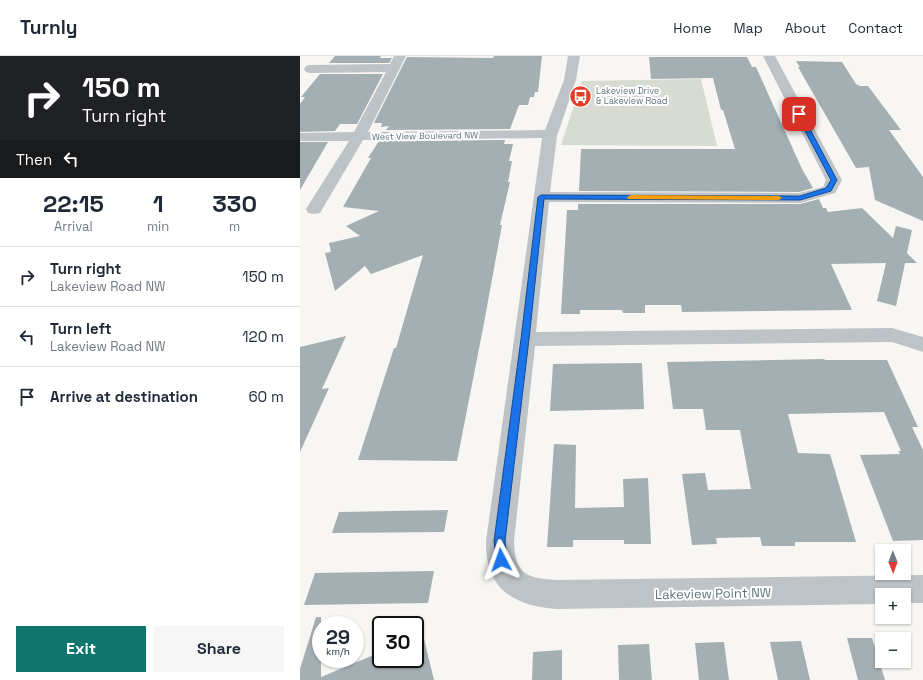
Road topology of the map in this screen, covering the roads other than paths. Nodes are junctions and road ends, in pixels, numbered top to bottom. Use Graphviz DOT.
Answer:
graph roads {
  1 [pos="574,56"];
  2 [pos="769,56"];
  3 [pos="397,62"];
  4 [pos="310,69"];
  5 [pos="549,134"];
  6 [pos="359,136"];
  7 [pos="300,137"];
  8 [pos="541,197"];
  9 [pos="314,209"];
  10 [pos="525,339"];
  11 [pos="923,345"];
  12 [pos="923,589"];
  1 -- 5 [label="street"];
  2 -- 8 [label="street"];
  3 -- 4 [label="street"];
  3 -- 6 [label="street"];
  5 -- 6 [label="street, West View Boulevard NW"];
  5 -- 8 [label="street"];
  6 -- 7 [label="street, West View Boulevard NW"];
  6 -- 9 [label="street"];
  8 -- 10 [label="street"];
  10 -- 11 [label="street"];
  10 -- 12 [label="street, Lakeview Point NW"];
}
